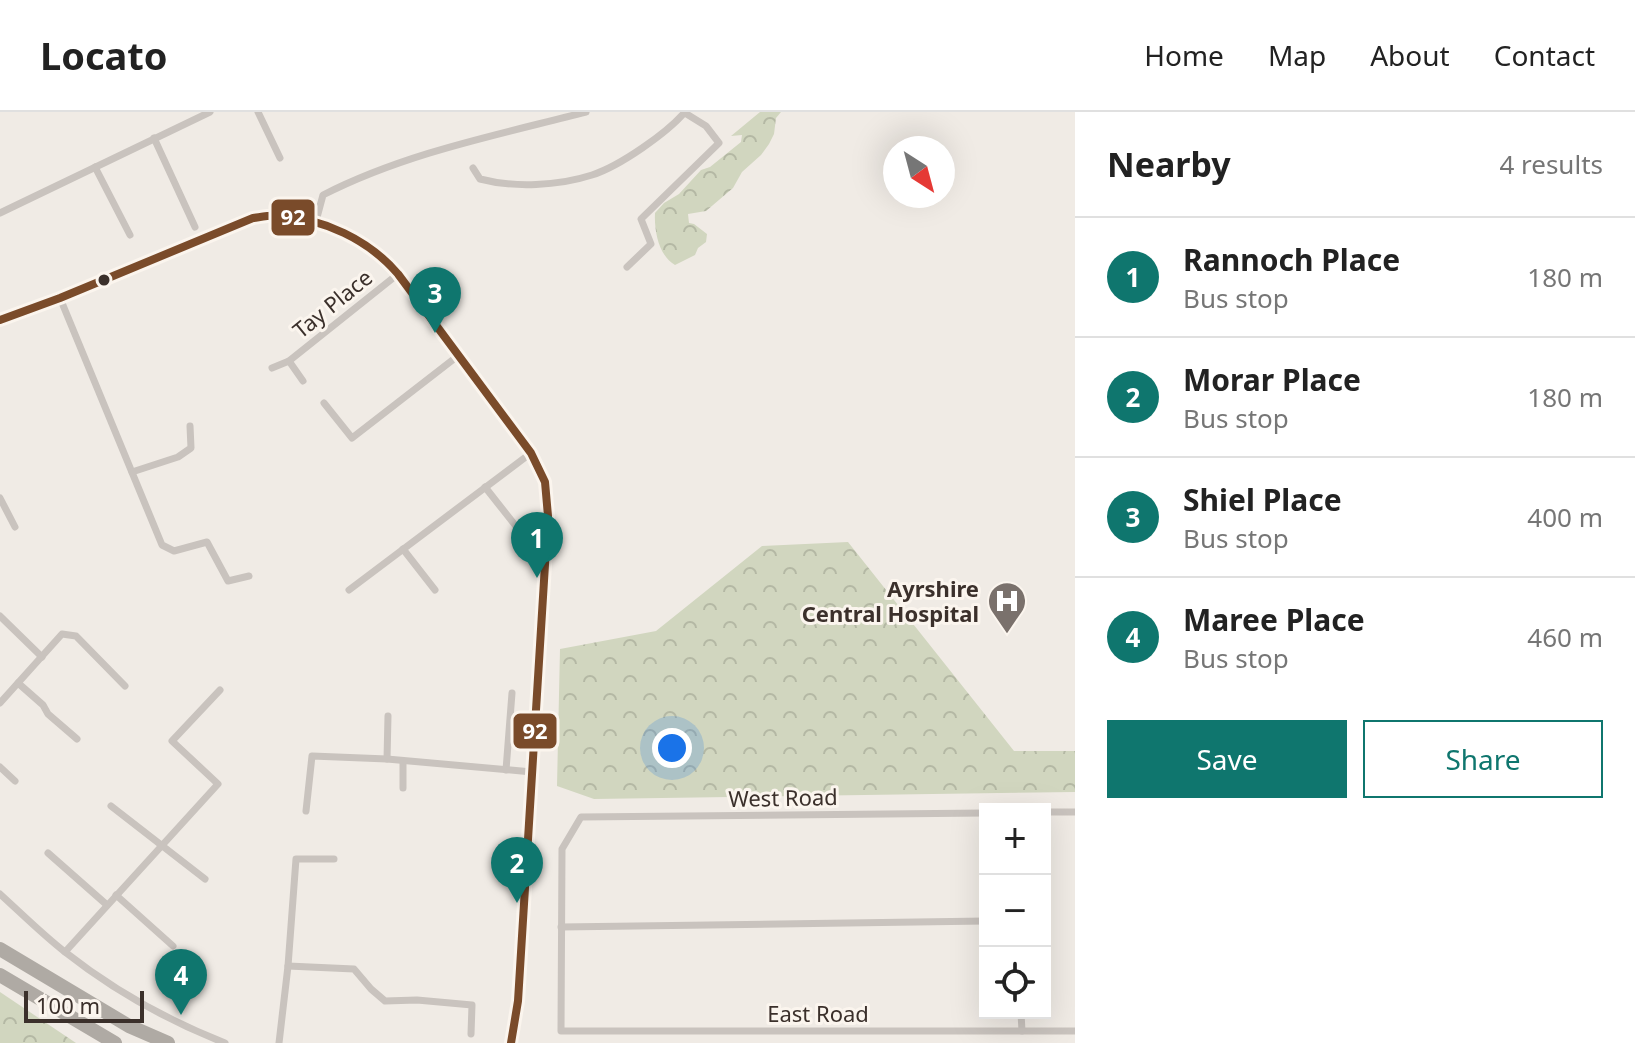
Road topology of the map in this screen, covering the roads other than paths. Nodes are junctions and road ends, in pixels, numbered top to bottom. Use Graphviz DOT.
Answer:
graph roads {
  1 [pos="183,112"];
  2 [pos="210,112"];
  3 [pos="258,112"];
  4 [pos="586,112"];
  5 [pos="685,112"];
  6 [pos="188,123"];
  7 [pos="154,138"];
  8 [pos="280,158"];
  9 [pos="95,167"];
  10 [pos="473,168"];
  11 [pos="0,213"];
  12 [pos="316,221"];
  13 [pos="195,227"];
  14 [pos="130,235"];
  15 [pos="627,267"];
  16 [pos="398,274"];
  17 [pos="60,298"];
  18 [pos="0,320"];
  19 [pos="459,355"];
  20 [pos="289,361"];
  21 [pos="272,368"];
  22 [pos="303,381"];
  23 [pos="324,403"];
  24 [pos="190,426"];
  25 [pos="531,453"];
  26 [pos="132,472"];
  27 [pos="485,487"];
  28 [pos="0,498"];
  29 [pos="15,527"];
  30 [pos="526,539"];
  31 [pos="403,549"];
  32 [pos="249,576"];
  33 [pos="349,590"];
  34 [pos="435,590"];
  35 [pos="0,616"];
  36 [pos="42,657"];
  37 [pos="18,683"];
  38 [pos="125,686"];
  39 [pos="220,690"];
  40 [pos="512,693"];
  41 [pos="0,703"];
  42 [pos="388,716"];
  43 [pos="77,739"];
  44 [pos="387,759"];
  45 [pos="403,761"];
  46 [pos="0,767"];
  47 [pos="506,770"];
  48 [pos="532,772"];
  49 [pos="15,781"];
  50 [pos="403,788"];
  51 [pos="111,806"];
  52 [pos="306,811"];
  53 [pos="1051,812"];
  54 [pos="1075,812"];
  55 [pos="979,813"];
  56 [pos="161,846"];
  57 [pos="48,853"];
  58 [pos="334,859"];
  59 [pos="205,879"];
  60 [pos="0,894"];
  61 [pos="116,895"];
  62 [pos="107,905"];
  63 [pos="979,921"];
  64 [pos="561,927"];
  65 [pos="173,946"];
  66 [pos="0,949"];
  67 [pos="65,952"];
  68 [pos="288,966"];
  69 [pos="0,975"];
  70 [pos="1021,1019"];
  71 [pos="1022,1031"];
  72 [pos="1075,1031"];
  73 [pos="471,1034"];
  74 [pos="115,1043"];
  75 [pos="168,1043"];
  76 [pos="225,1043"];
  77 [pos="279,1043"];
  78 [pos="511,1043"];
  1 -- 6 [label="street"];
  2 -- 6 [label="street"];
  3 -- 8 [label="street"];
  4 -- 12 [label="street"];
  5 -- 10 [label="street"];
  5 -- 15 [label="street"];
  6 -- 7 [label="street"];
  7 -- 9 [label="street"];
  7 -- 13 [label="street"];
  9 -- 11 [label="street"];
  9 -- 14 [label="street"];
  12 -- 16 [label="street"];
  12 -- 17 [label="street"];
  16 -- 19 [label="street"];
  16 -- 20 [label="street, Tay Place"];
  17 -- 18 [label="street"];
  17 -- 26 [label="street"];
  19 -- 23 [label="street"];
  19 -- 25 [label="street"];
  20 -- 21 [label="street, Tay Place"];
  20 -- 22 [label="street, Tay Place"];
  24 -- 26 [label="street"];
  25 -- 27 [label="street"];
  25 -- 48 [label="street"];
  26 -- 32 [label="street"];
  27 -- 30 [label="street"];
  27 -- 31 [label="street"];
  28 -- 29 [label="street"];
  31 -- 33 [label="street"];
  31 -- 34 [label="street"];
  35 -- 36 [label="street"];
  36 -- 37 [label="street"];
  36 -- 38 [label="street"];
  37 -- 41 [label="street"];
  37 -- 43 [label="street"];
  39 -- 56 [label="street"];
  40 -- 47 [label="street"];
  42 -- 44 [label="street"];
  44 -- 45 [label="street"];
  44 -- 52 [label="street"];
  45 -- 47 [label="street"];
  45 -- 50 [label="street"];
  46 -- 49 [label="street"];
  47 -- 48 [label="street"];
  48 -- 78 [label="street"];
  51 -- 56 [label="street"];
  53 -- 54 [label="street"];
  55 -- 64 [label="street, West Road"];
  56 -- 59 [label="street"];
  56 -- 61 [label="street"];
  57 -- 62 [label="street"];
  58 -- 68 [label="street"];
  60 -- 67 [label="street"];
  61 -- 62 [label="street"];
  61 -- 65 [label="street"];
  62 -- 67 [label="street"];
  63 -- 64 [label="street"];
  64 -- 71 [label="street, East Road"];
  66 -- 75 [label="highway"];
  67 -- 76 [label="street"];
  68 -- 73 [label="street"];
  68 -- 77 [label="street"];
  69 -- 74 [label="highway"];
  70 -- 71 [label="street"];
  71 -- 72 [label="street, East Road"];
}
